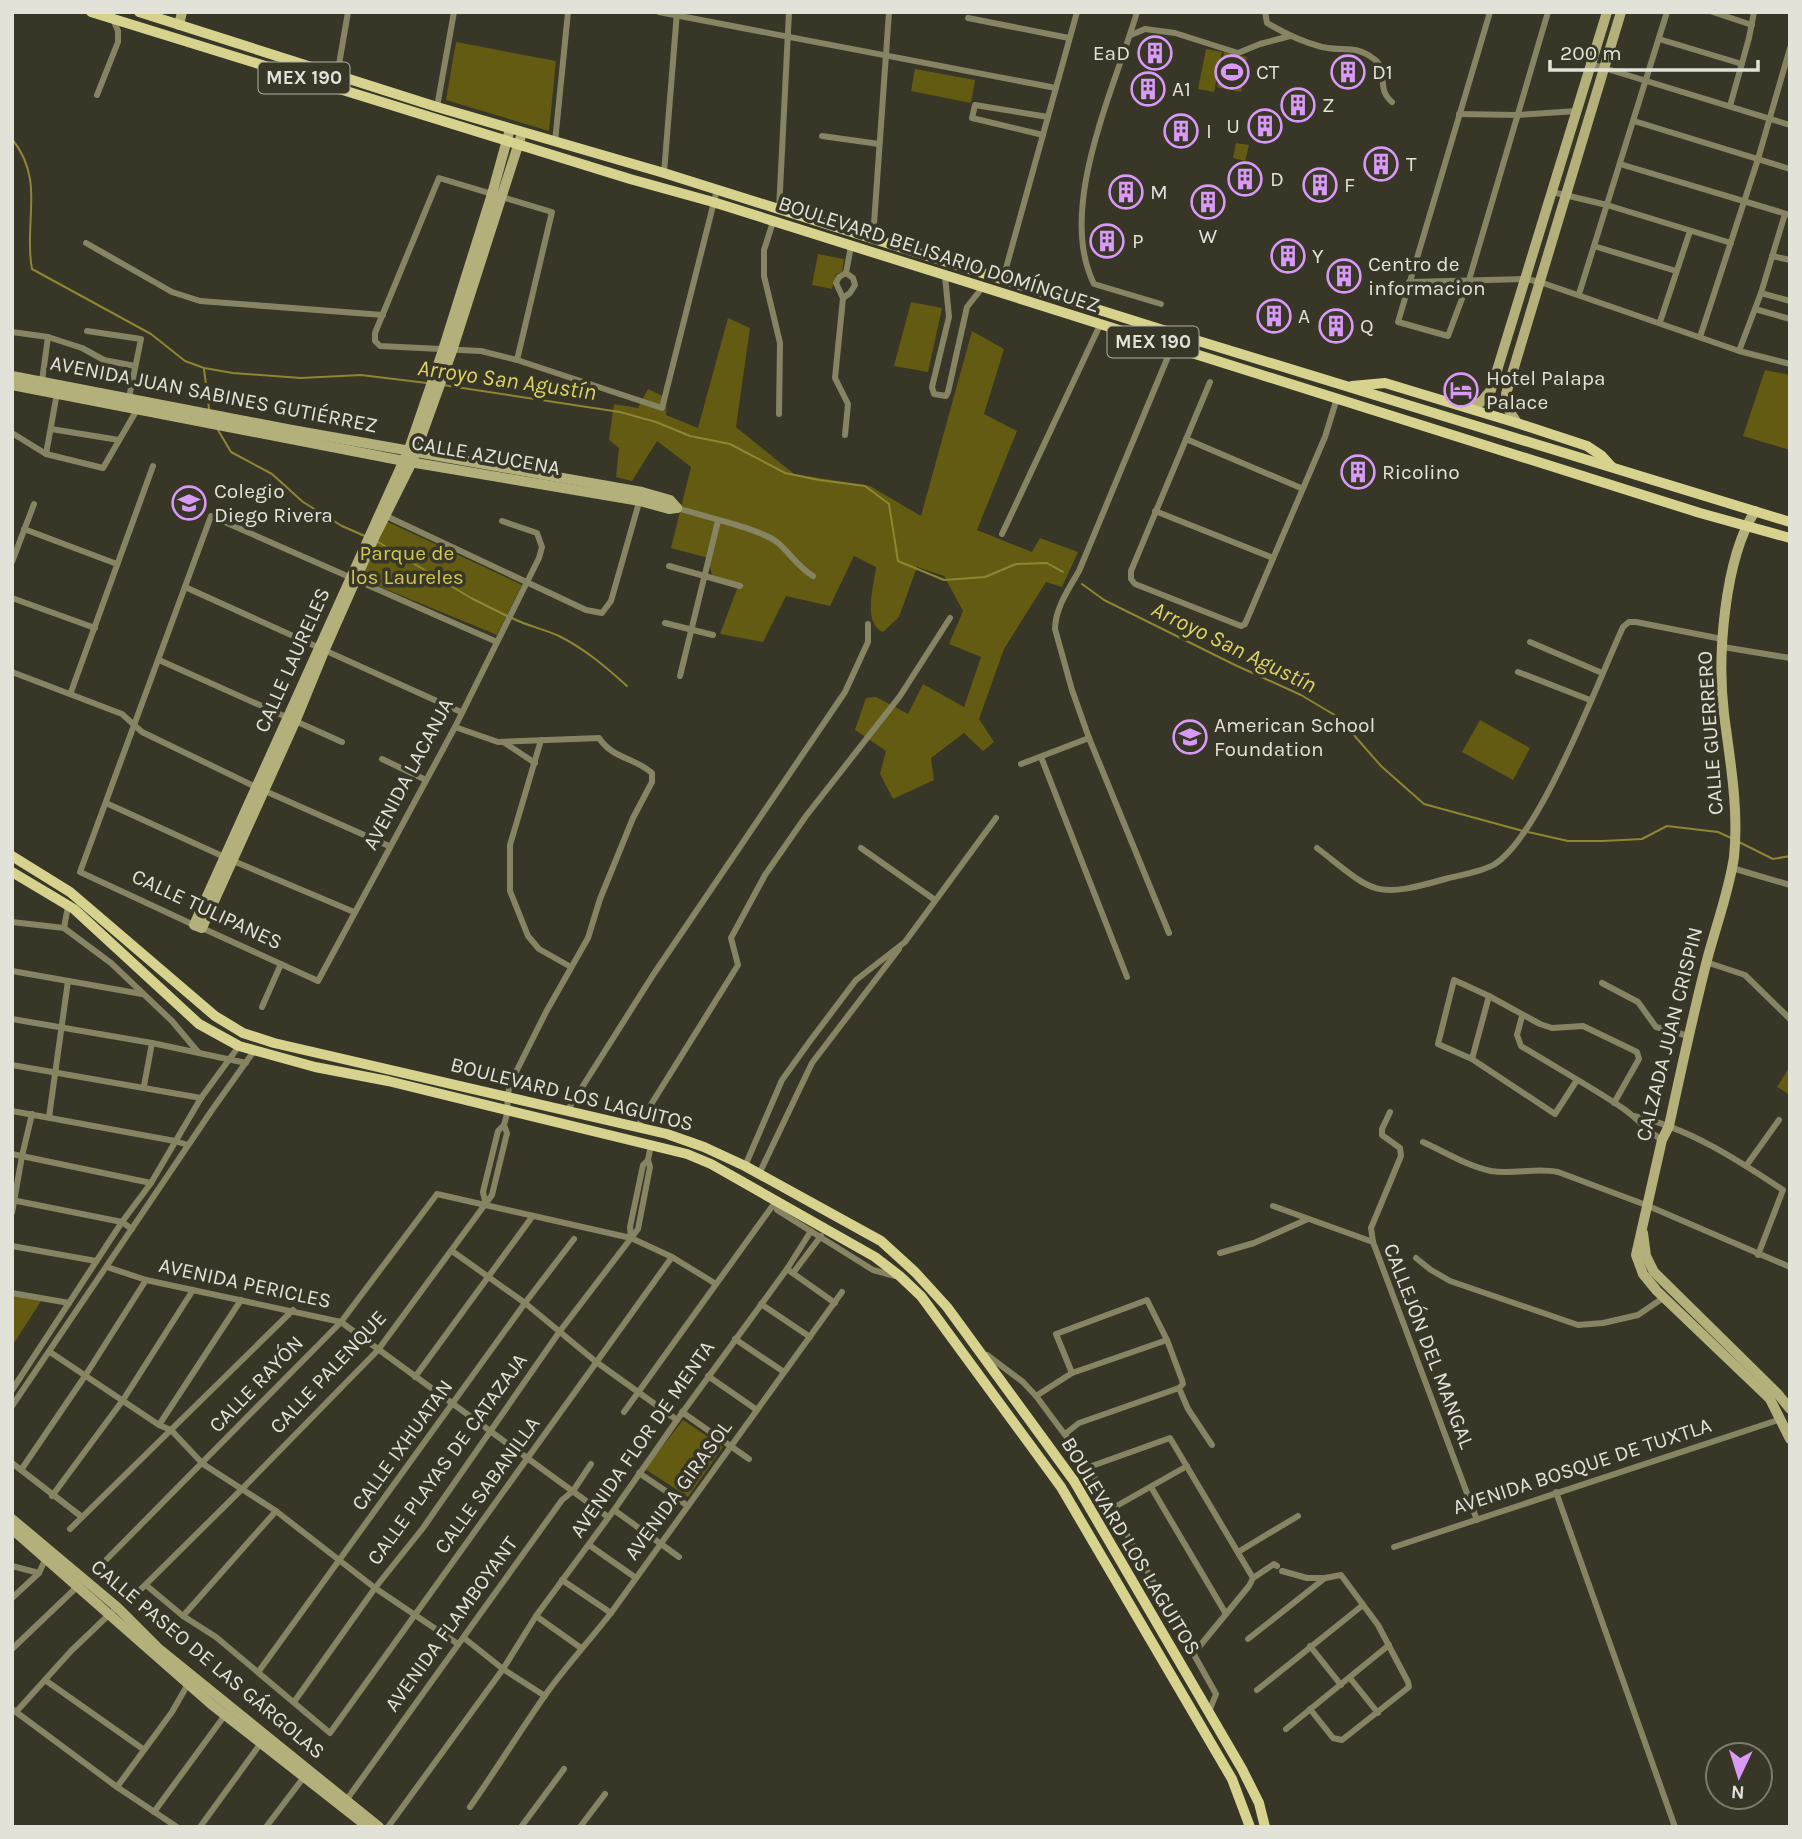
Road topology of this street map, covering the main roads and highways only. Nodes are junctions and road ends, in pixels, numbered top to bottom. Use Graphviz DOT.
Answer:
graph roads {
  1 [pos="91,12"];
  2 [pos="139,12"];
  3 [pos="110,15"];
  4 [pos="508,134"];
  5 [pos="519,138"];
  6 [pos="1331,381"];
  7 [pos="1347,386"];
  8 [pos="1332,397"];
  9 [pos="1612,467"];
  10 [pos="1790,522"];
  11 [pos="1790,538"];
  12 [pos="12,856"];
  13 [pos="12,872"];
  14 [pos="157,966"];
  15 [pos="143,974"];
  16 [pos="1163,1633"];
  17 [pos="1151,1639"];
  18 [pos="1251,1827"];
  19 [pos="1265,1827"];
  1 -- 3 [label="main road, MEX 190"];
  2 -- 4 [label="main road, MEX 190"];
  3 -- 4 [label="main road, MEX 190"];
  4 -- 5 [label="main road, MEX 190"];
  5 -- 6 [label="main road, BOULEVARD BELISARIO DOMÍNGUEZ / MEX 190"];
  5 -- 8 [label="main road, BOULEVARD BELISARIO DOMÍNGUEZ / MEX 190"];
  6 -- 7 [label="main road, BOULEVARD BELISARIO DOMÍNGUEZ / MEX 190"];
  6 -- 8 [label="main road"];
  7 -- 9 [label="main road, BOULEVARD BELISARIO DOMÍNGUEZ / MEX 190"];
  7 -- 9 [label="main road"];
  8 -- 11 [label="main road, BOULEVARD BELISARIO DOMÍNGUEZ / MEX 190"];
  9 -- 10 [label="main road, BOULEVARD BELISARIO DOMÍNGUEZ / MEX 190"];
  12 -- 14 [label="main road, BOULEVARD LOS LAGUITOS"];
  13 -- 15 [label="main road, BOULEVARD LOS LAGUITOS"];
  14 -- 15 [label="main road"];
  14 -- 16 [label="main road, BOULEVARD LOS LAGUITOS"];
  15 -- 17 [label="main road, BOULEVARD LOS LAGUITOS"];
  16 -- 17 [label="main road"];
  16 -- 19 [label="main road, BOULEVARD LOS LAGUITOS"];
  17 -- 18 [label="main road, BOULEVARD LOS LAGUITOS"];
}
